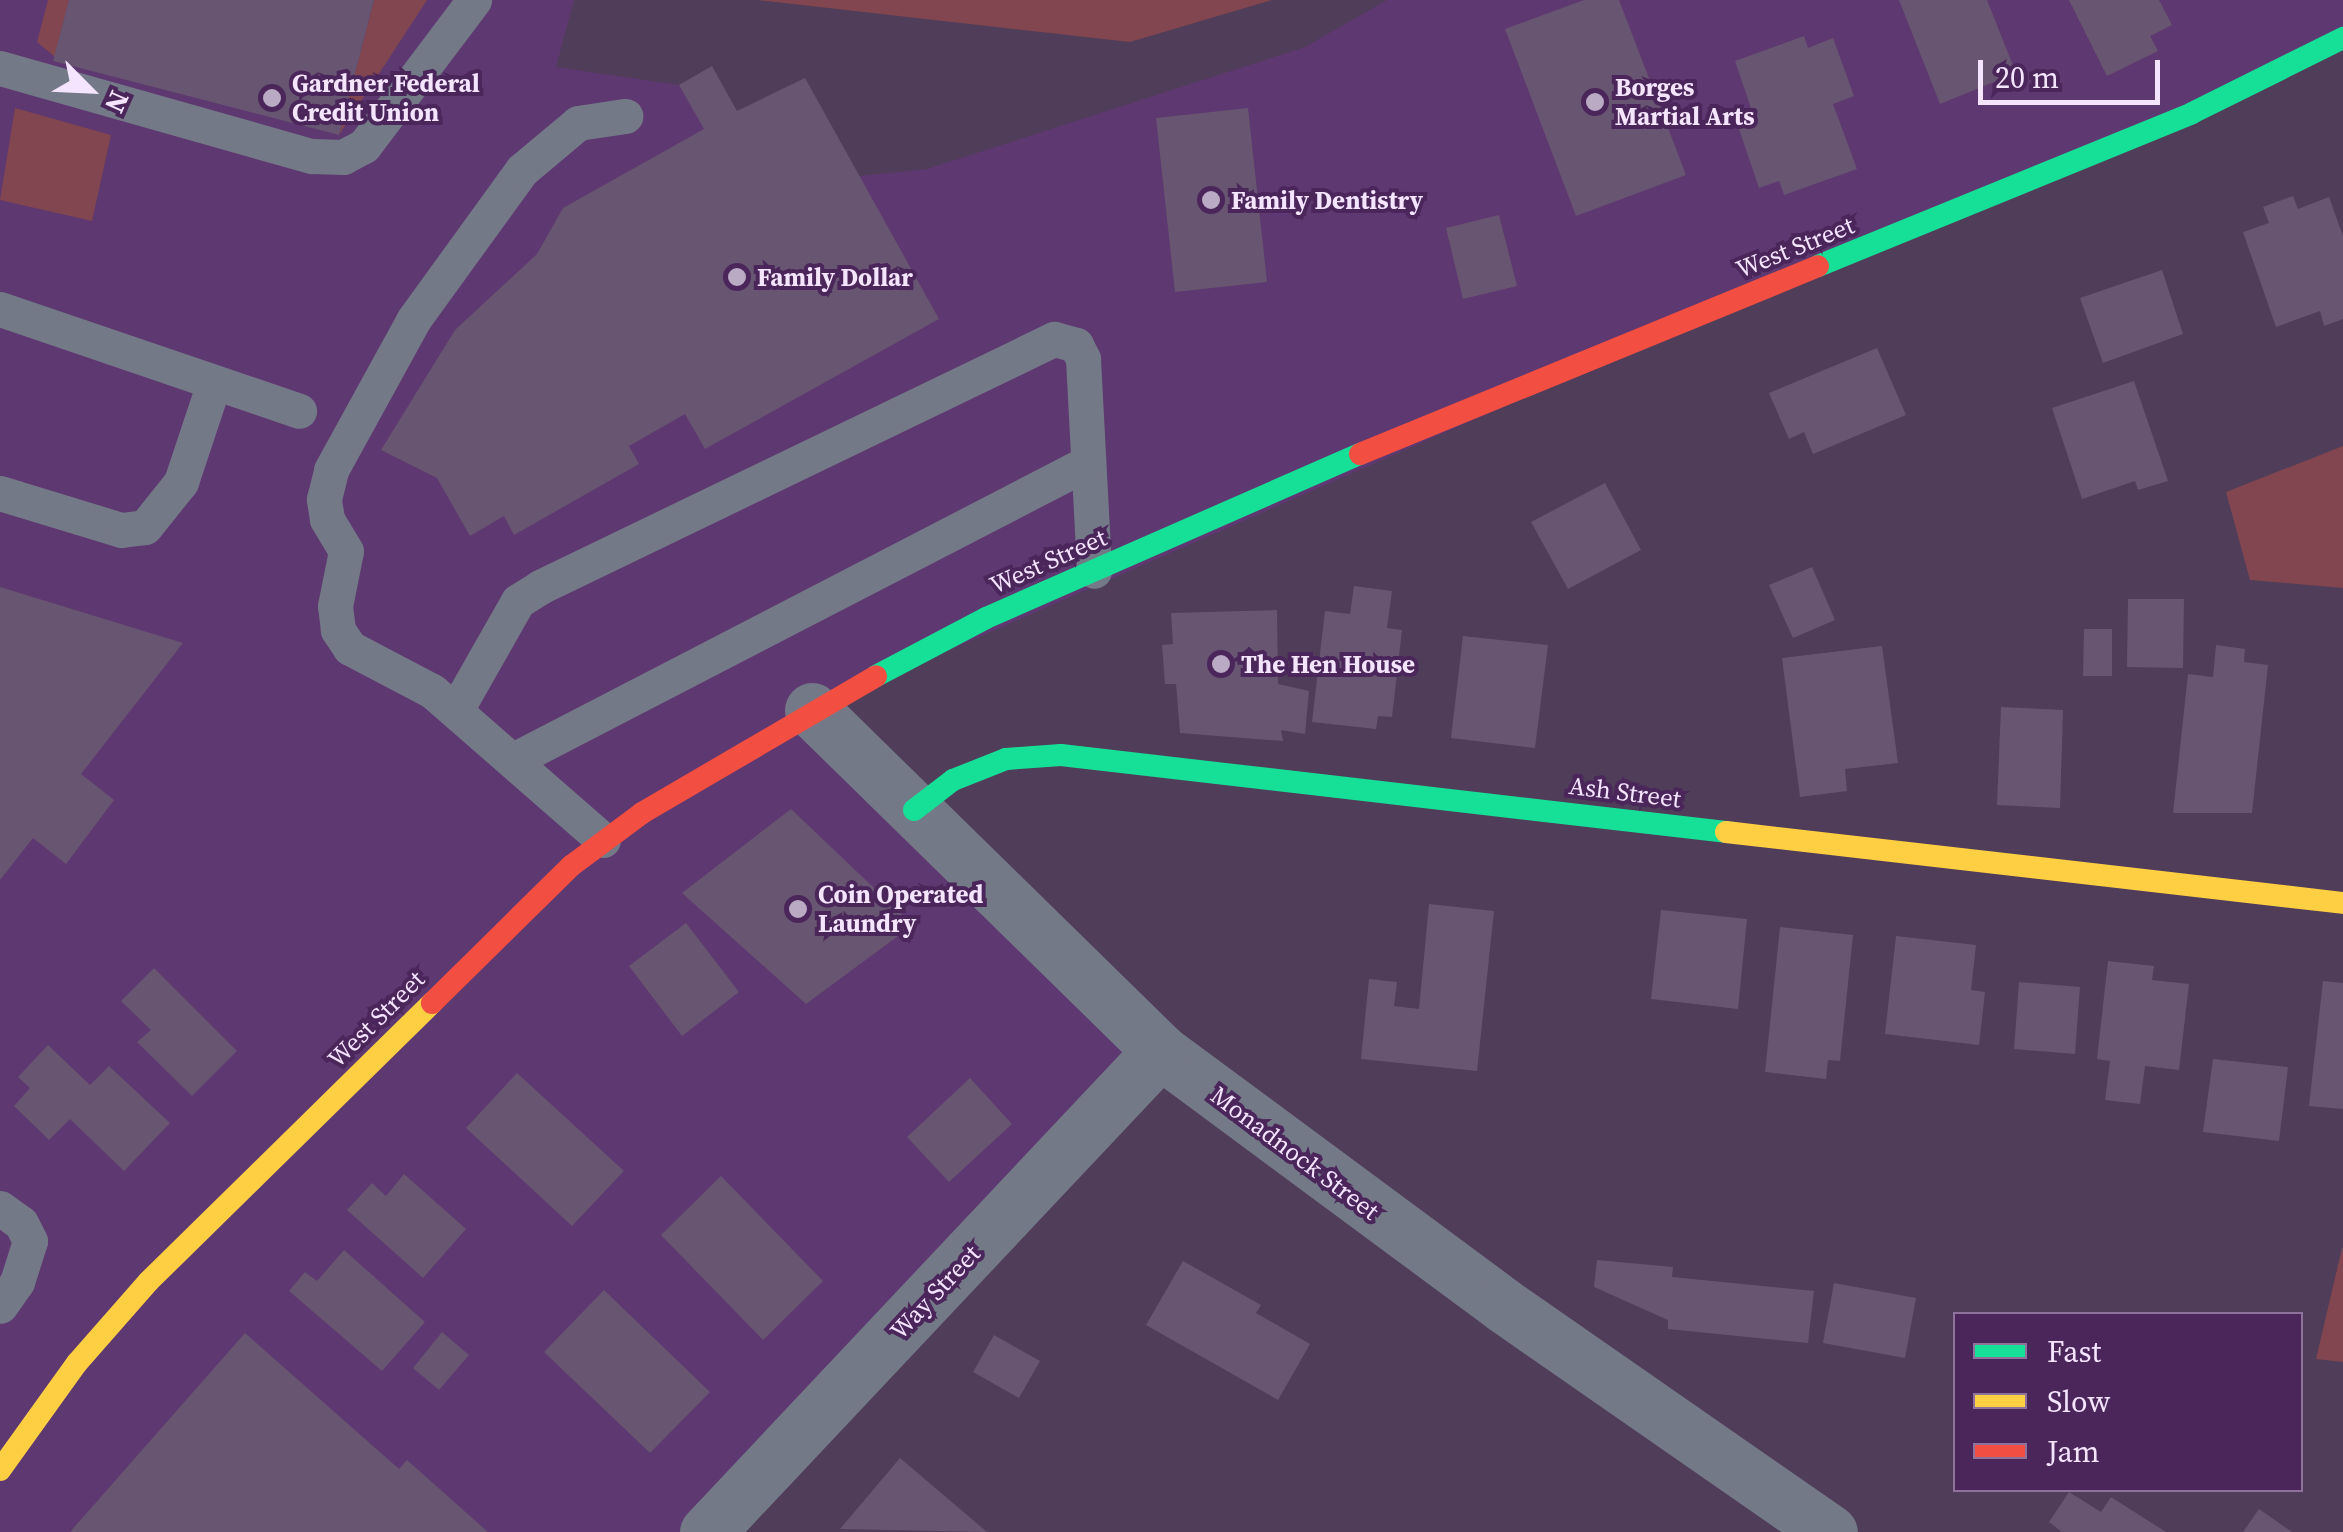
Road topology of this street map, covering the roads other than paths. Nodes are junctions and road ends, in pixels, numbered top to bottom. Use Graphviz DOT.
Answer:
graph roads {
  1 [pos="474,0"];
  2 [pos="2343,38"];
  3 [pos="0,68"];
  4 [pos="625,116"];
  5 [pos="0,309"];
  6 [pos="214,383"];
  7 [pos="300,412"];
  8 [pos="1086,463"];
  9 [pos="0,493"];
  10 [pos="1094,571"];
  11 [pos="456,710"];
  12 [pos="812,710"];
  13 [pos="513,760"];
  14 [pos="914,810"];
  15 [pos="603,840"];
  16 [pos="2343,903"];
  17 [pos="1160,1051"];
  18 [pos="0,1208"];
  19 [pos="0,1306"];
  20 [pos="0,1470"];
  21 [pos="707,1532"];
  22 [pos="1830,1532"];
  1 -- 3 [label="lane"];
  2 -- 10 [label="main road, West Street"];
  4 -- 11 [label="lane"];
  5 -- 6 [label="lane"];
  6 -- 7 [label="lane"];
  6 -- 9 [label="lane"];
  8 -- 10 [label="lane"];
  8 -- 11 [label="lane"];
  8 -- 13 [label="lane"];
  10 -- 12 [label="main road, West Street"];
  11 -- 13 [label="lane"];
  12 -- 14 [label="street, Monadnock Street"];
  12 -- 15 [label="main road, West Street"];
  13 -- 15 [label="lane"];
  14 -- 16 [label="main road, Ash Street"];
  14 -- 17 [label="street, Monadnock Street"];
  15 -- 20 [label="main road, West Street"];
  17 -- 21 [label="street, Way Street"];
  17 -- 22 [label="street, Monadnock Street"];
  18 -- 19 [label="lane"];
}
